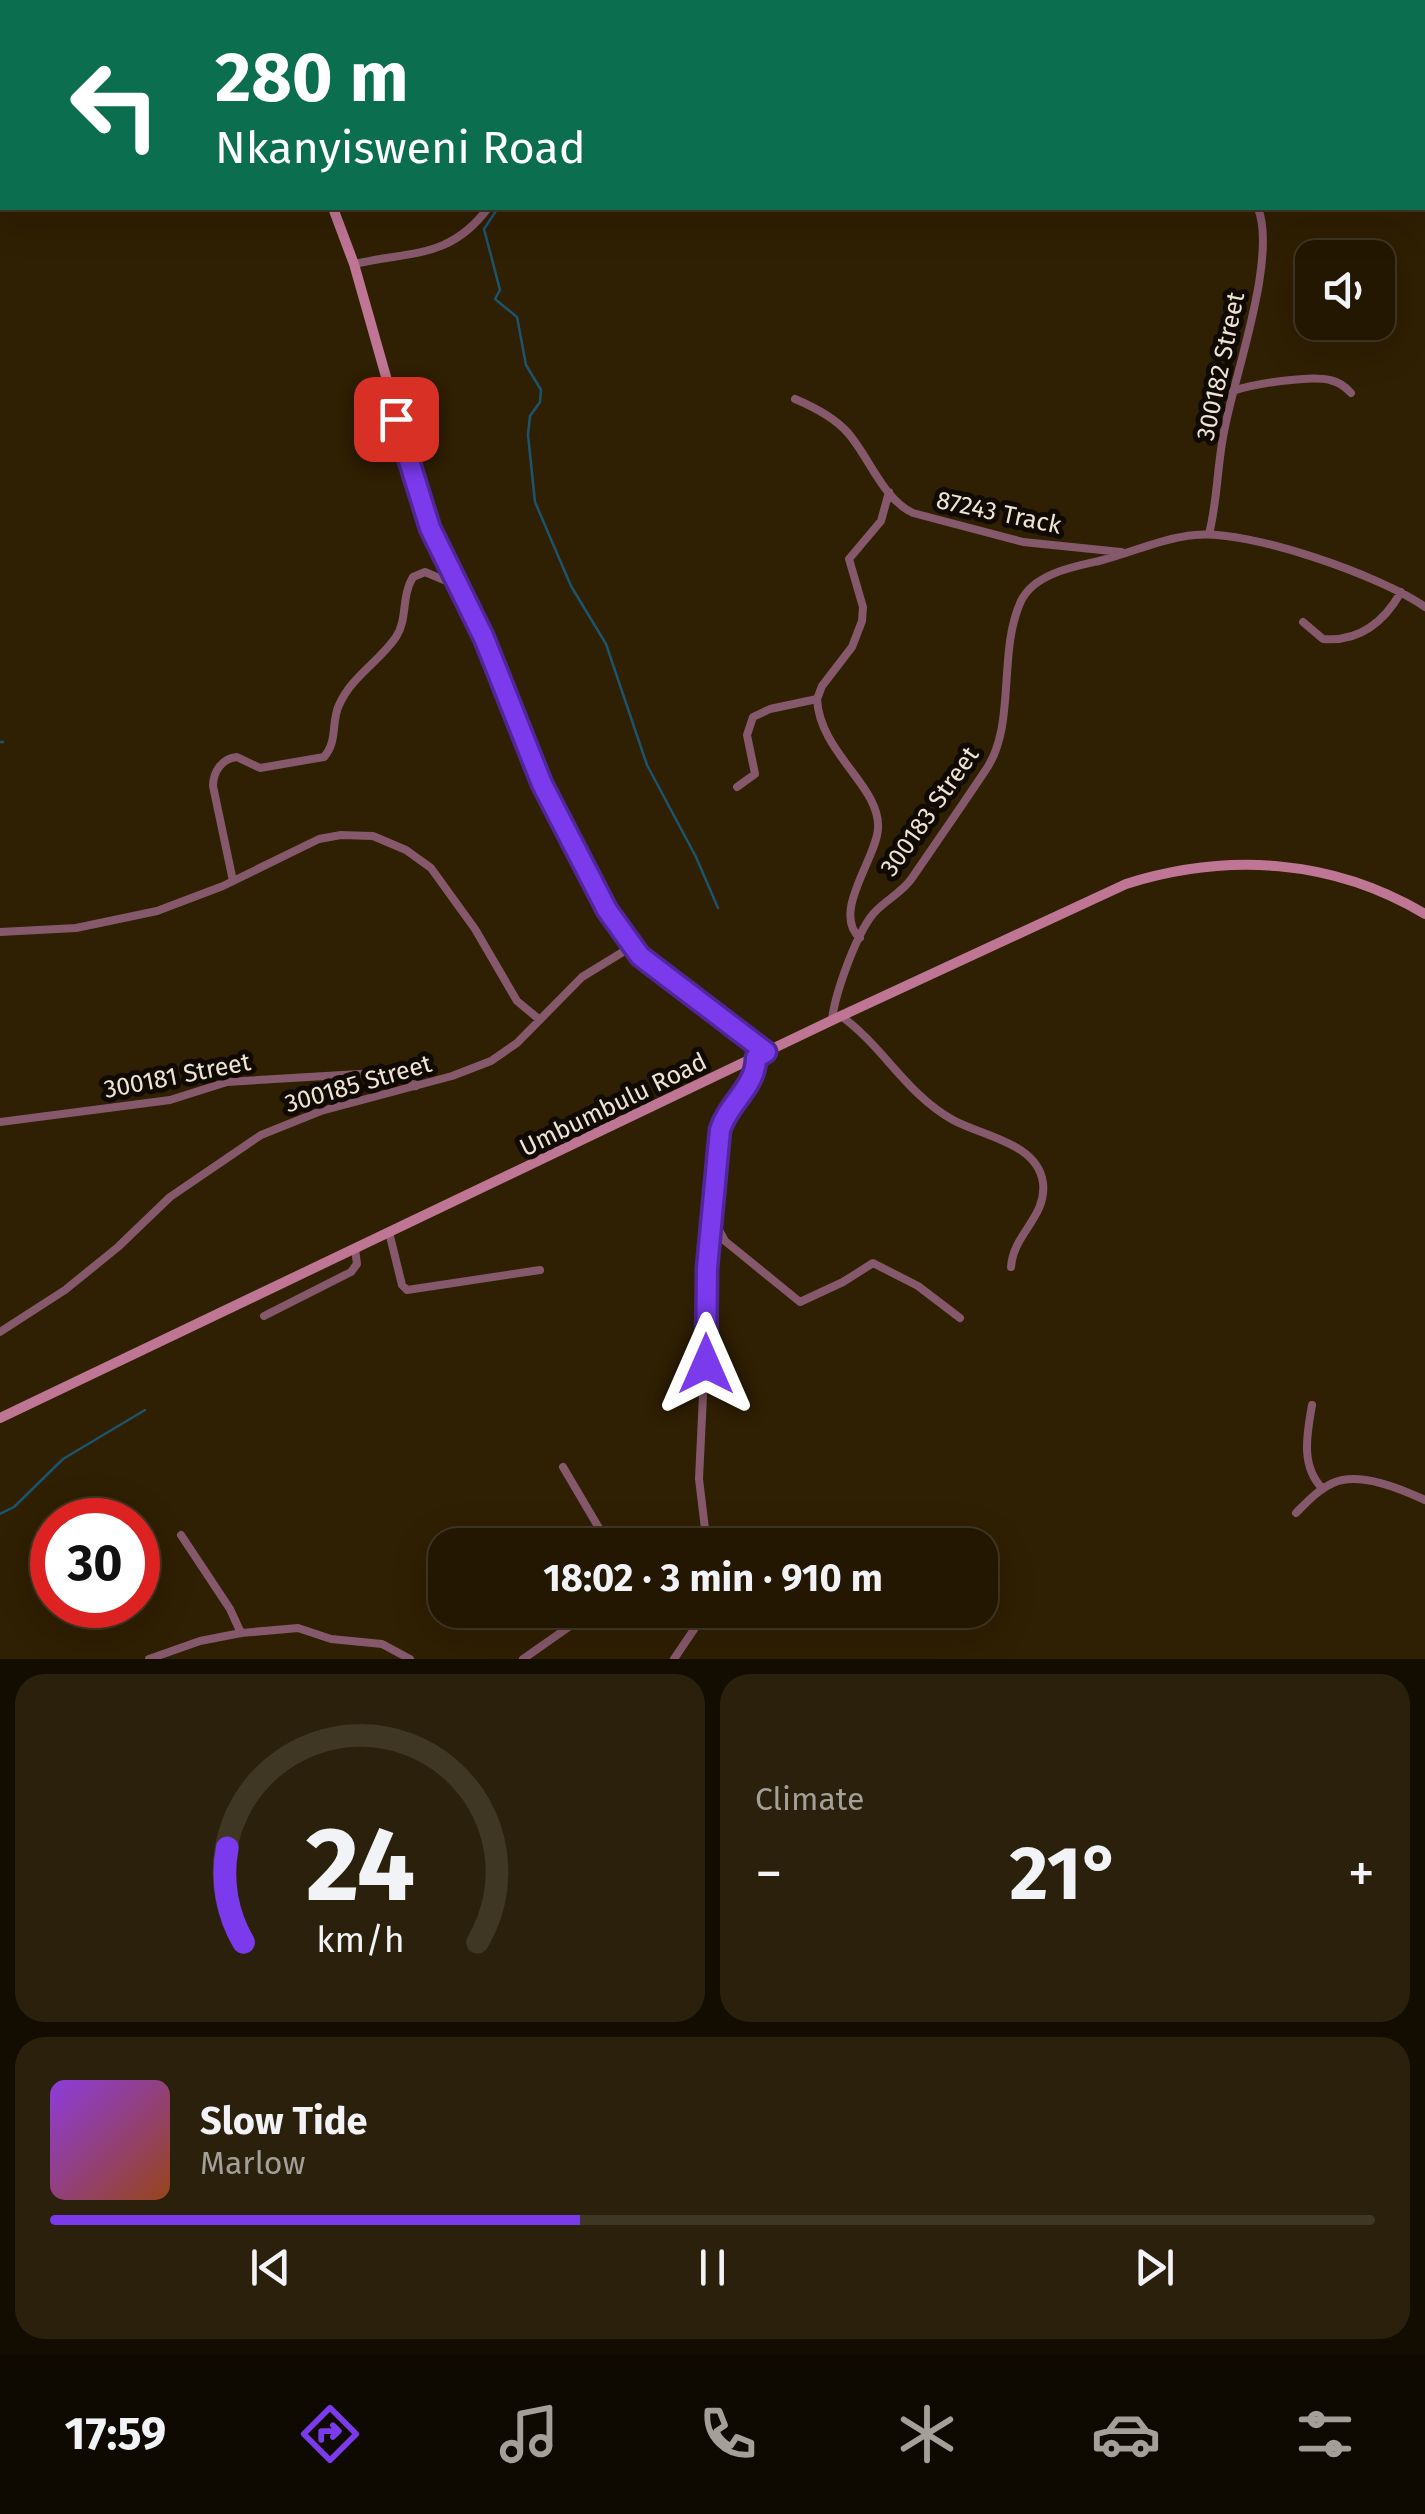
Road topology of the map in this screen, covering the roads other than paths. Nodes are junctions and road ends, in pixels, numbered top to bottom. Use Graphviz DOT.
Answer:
graph roads {
  1 [pos="335,210"];
  2 [pos="486,210"];
  3 [pos="1259,210"];
  4 [pos="354,264"];
  5 [pos="1233,391"];
  6 [pos="1351,393"];
  7 [pos="795,399"];
  8 [pos="889,492"];
  9 [pos="1209,534"];
  10 [pos="1125,553"];
  11 [pos="456,581"];
  12 [pos="1401,592"];
  13 [pos="1425,608"];
  14 [pos="1303,622"];
  15 [pos="817,699"];
  16 [pos="736,787"];
  17 [pos="233,881"];
  18 [pos="1425,914"];
  19 [pos="0,932"];
  20 [pos="860,938"];
  21 [pos="631,947"];
  22 [pos="836,1018"];
  23 [pos="540,1020"];
  24 [pos="761,1055"];
  25 [pos="416,1086"];
  26 [pos="0,1122"];
  27 [pos="713,1217"];
  28 [pos="389,1232"];
  29 [pos="354,1249"];
  30 [pos="1011,1267"];
  31 [pos="540,1270"];
  32 [pos="264,1316"];
  33 [pos="960,1318"];
  34 [pos="0,1332"];
  35 [pos="1312,1404"];
  36 [pos="0,1418"];
  37 [pos="564,1466"];
  38 [pos="1323,1489"];
  39 [pos="1425,1500"];
  40 [pos="1296,1513"];
  41 [pos="599,1528"];
  42 [pos="705,1528"];
  43 [pos="180,1535"];
  44 [pos="567,1628"];
  45 [pos="696,1628"];
  46 [pos="241,1633"];
  47 [pos="149,1659"];
  48 [pos="410,1659"];
  49 [pos="523,1659"];
  50 [pos="674,1659"];
  1 -- 4 [label="main road"];
  2 -- 4 [label="street"];
  3 -- 5 [label="street, 300182 Street"];
  4 -- 11 [label="main road"];
  5 -- 6 [label="street"];
  5 -- 9 [label="street, 300182 Street"];
  7 -- 8 [label="street, 87243 Track"];
  8 -- 10 [label="street, 87243 Track"];
  8 -- 15 [label="street"];
  9 -- 10 [label="street, 300183 Street"];
  9 -- 12 [label="street"];
  10 -- 20 [label="street, 300183 Street"];
  11 -- 17 [label="street"];
  11 -- 21 [label="main road"];
  12 -- 13 [label="street"];
  12 -- 14 [label="street"];
  15 -- 16 [label="street"];
  15 -- 20 [label="street"];
  17 -- 19 [label="street"];
  17 -- 23 [label="street"];
  18 -- 22 [label="main road, Umbumbulu Road"];
  20 -- 22 [label="street"];
  21 -- 23 [label="street, 300185 Street"];
  21 -- 24 [label="main road"];
  22 -- 24 [label="main road, Umbumbulu Road"];
  22 -- 30 [label="street"];
  23 -- 25 [label="street, 300185 Street"];
  24 -- 27 [label="street"];
  24 -- 28 [label="main road, Umbumbulu Road"];
  25 -- 26 [label="street, 300181 Street"];
  25 -- 34 [label="street, 300185 Street"];
  27 -- 33 [label="street"];
  27 -- 42 [label="street"];
  28 -- 29 [label="main road, Umbumbulu Road"];
  28 -- 31 [label="street"];
  29 -- 32 [label="street"];
  29 -- 36 [label="main road, Umbumbulu Road"];
  35 -- 38 [label="street"];
  37 -- 41 [label="street"];
  38 -- 39 [label="street"];
  38 -- 40 [label="street"];
  43 -- 46 [label="street"];
  44 -- 49 [label="street"];
  45 -- 50 [label="street"];
  46 -- 47 [label="street"];
  46 -- 48 [label="street"];
}
